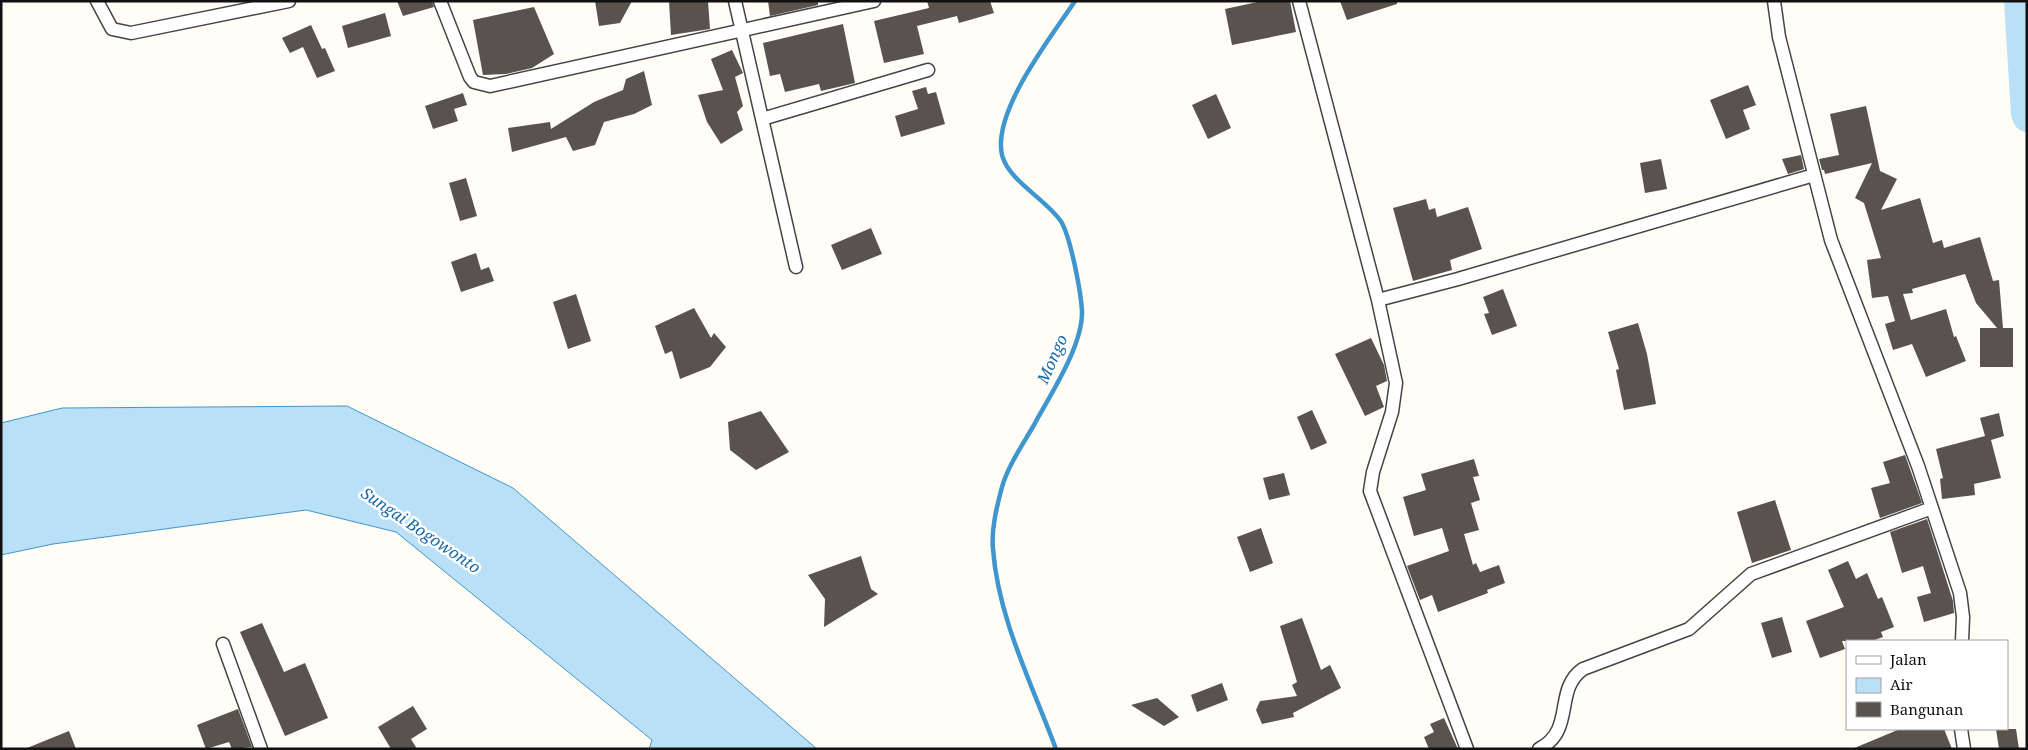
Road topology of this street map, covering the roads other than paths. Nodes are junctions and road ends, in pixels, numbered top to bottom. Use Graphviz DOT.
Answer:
graph roads {
  1 [pos="96,1"];
  2 [pos="289,1"];
  3 [pos="440,1"];
  4 [pos="735,1"];
  5 [pos="874,1"];
  6 [pos="1298,1"];
  7 [pos="1774,1"];
  8 [pos="741,31"];
  9 [pos="928,70"];
  10 [pos="762,119"];
  11 [pos="1814,175"];
  12 [pos="796,266"];
  13 [pos="1378,300"];
  14 [pos="1932,508"];
  15 [pos="1962,640"];
  16 [pos="223,644"];
  17 [pos="1961,730"];
  18 [pos="261,749"];
  19 [pos="1467,749"];
  20 [pos="1539,749"];
  21 [pos="1964,749"];
  1 -- 2 [label="street"];
  3 -- 8 [label="street"];
  4 -- 8 [label="street"];
  5 -- 8 [label="street"];
  6 -- 13 [label="street"];
  7 -- 11 [label="street"];
  8 -- 10 [label="street"];
  9 -- 10 [label="street"];
  10 -- 12 [label="street"];
  11 -- 13 [label="street"];
  11 -- 14 [label="street"];
  13 -- 19 [label="street"];
  14 -- 15 [label="street"];
  14 -- 20 [label="street"];
  16 -- 18 [label="street"];
  17 -- 21 [label="street"];
}
